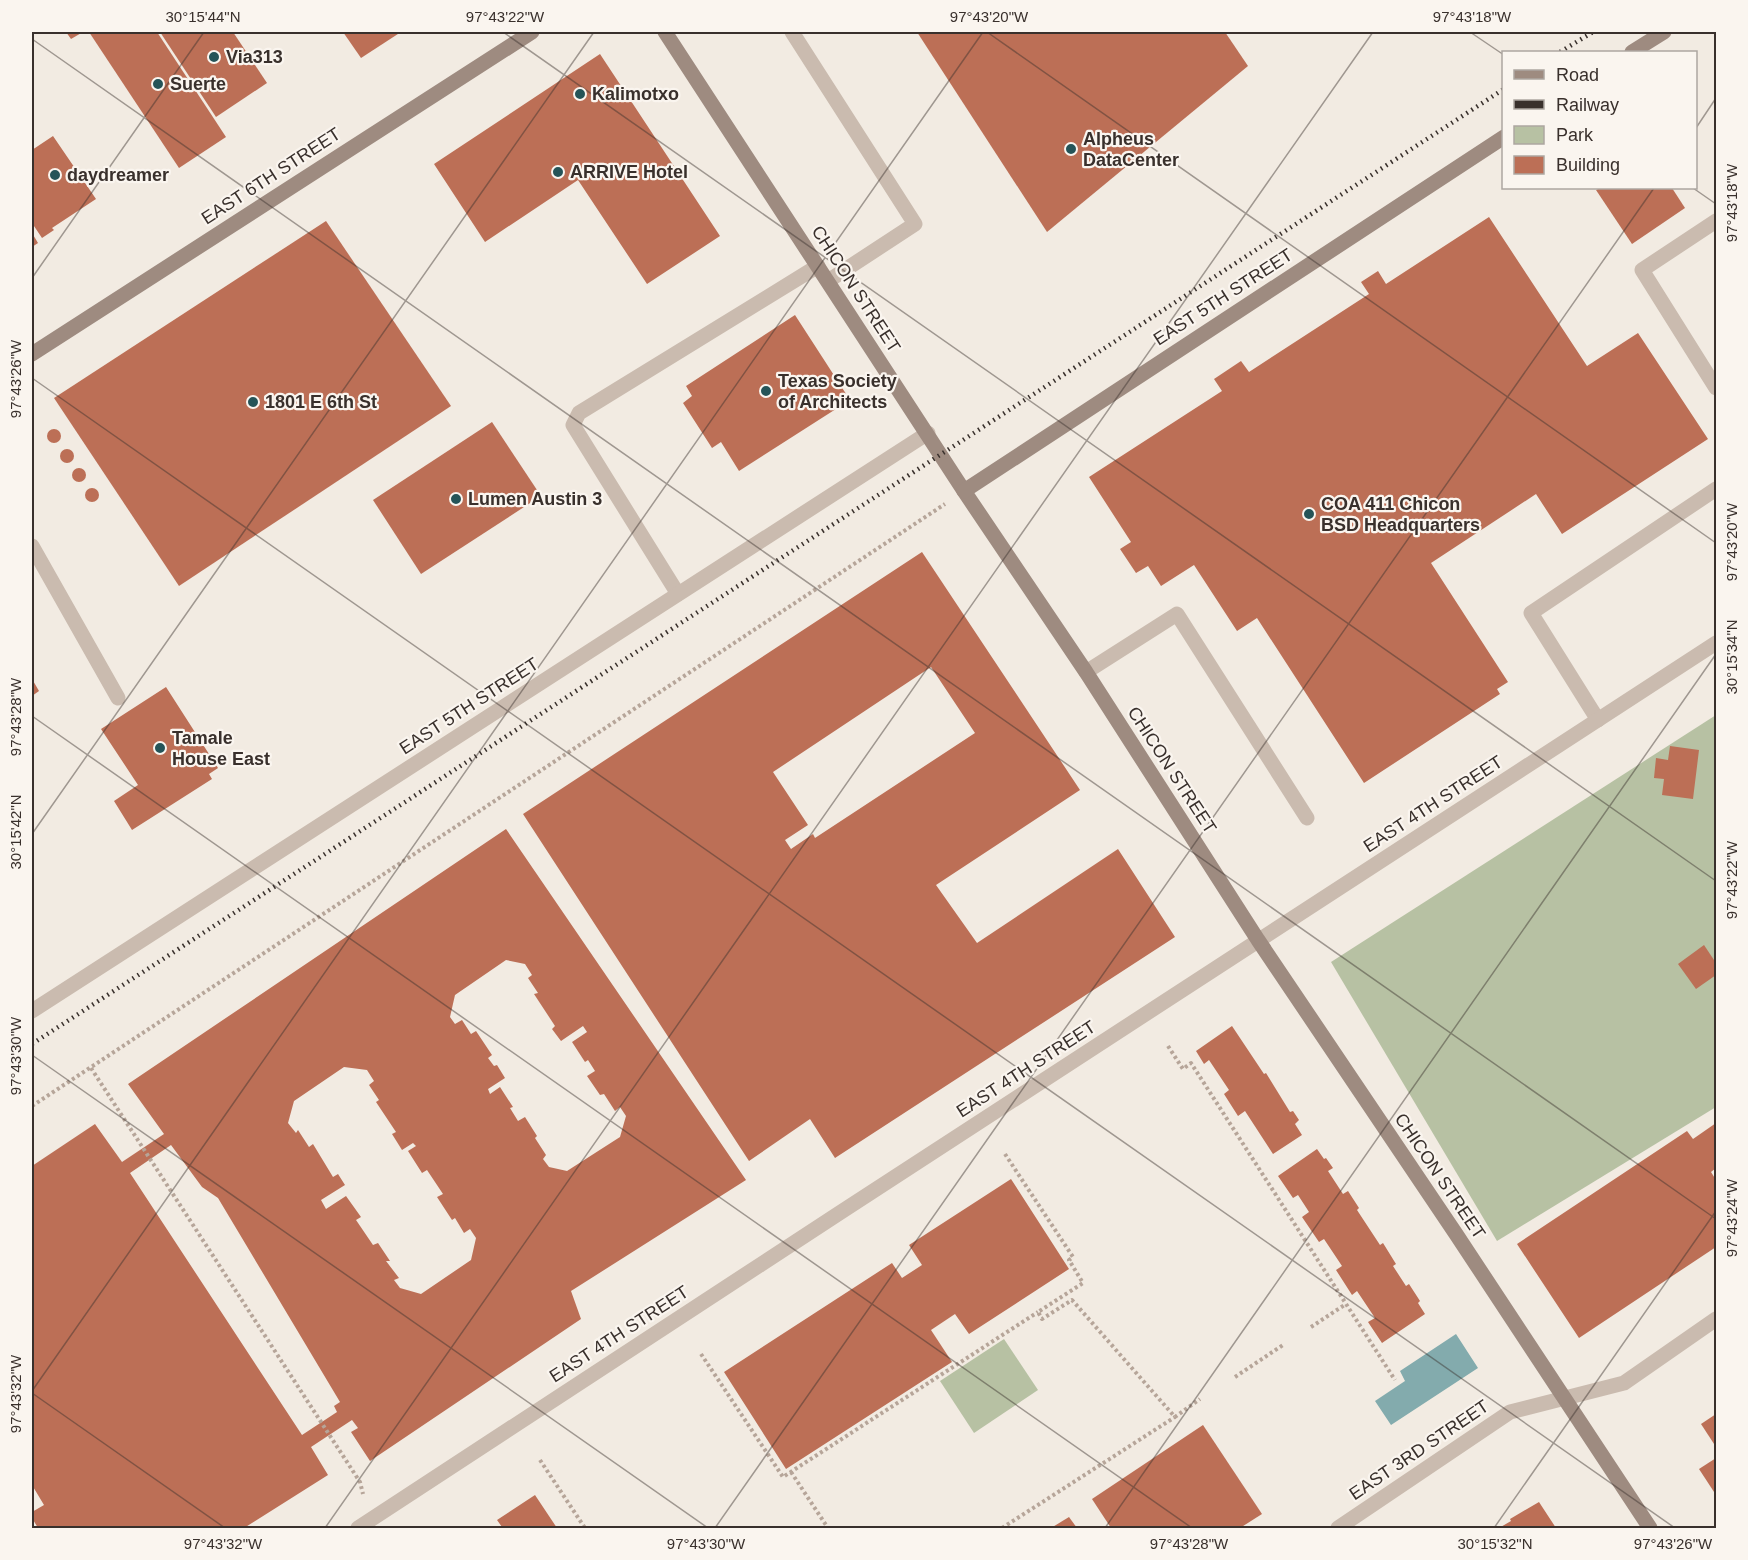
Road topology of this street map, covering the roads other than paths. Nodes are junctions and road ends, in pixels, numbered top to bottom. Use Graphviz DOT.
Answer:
graph roads {
  1 [pos="532,32"];
  2 [pos="665,32"];
  3 [pos="792,32"];
  4 [pos="1664,32"];
  5 [pos="1634,51"];
  6 [pos="1502,138"];
  7 [pos="1716,221"];
  8 [pos="818,266"];
  9 [pos="828,281"];
  10 [pos="32,354"];
  11 [pos="1716,388"];
  12 [pos="928,433"];
  13 [pos="1716,489"];
  14 [pos="964,491"];
  15 [pos="32,546"];
  16 [pos="678,594"];
  17 [pos="1716,643"];
  18 [pos="1086,672"];
  19 [pos="118,699"];
  20 [pos="1598,720"];
  21 [pos="1306,818"];
  22 [pos="1258,940"];
  23 [pos="32,1011"];
  24 [pos="1716,1319"];
  25 [pos="1564,1399"];
  26 [pos="363,1525"];
  27 [pos="1338,1528"];
  28 [pos="1650,1528"];
  1 -- 10 [label="street, EAST 6TH STREET"];
  2 -- 8 [label="street, CHICON STREET"];
  3 -- 9 [label="street"];
  4 -- 5 [label="street"];
  6 -- 14 [label="street, EAST 5TH STREET"];
  7 -- 11 [label="street"];
  8 -- 9 [label="street, CHICON STREET"];
  8 -- 16 [label="street"];
  9 -- 12 [label="street, CHICON STREET"];
  12 -- 14 [label="street, CHICON STREET"];
  12 -- 16 [label="street, EAST 5TH STREET"];
  13 -- 20 [label="street"];
  14 -- 18 [label="street, CHICON STREET"];
  15 -- 19 [label="street"];
  16 -- 23 [label="street, EAST 5TH STREET"];
  17 -- 20 [label="street, EAST 4TH STREET"];
  18 -- 21 [label="street"];
  18 -- 22 [label="street, CHICON STREET"];
  20 -- 22 [label="street, EAST 4TH STREET"];
  22 -- 25 [label="street, CHICON STREET"];
  22 -- 26 [label="street, EAST 4TH STREET"];
  24 -- 25 [label="street, EAST 3RD STREET"];
  25 -- 27 [label="street, EAST 3RD STREET"];
  25 -- 28 [label="street, CHICON STREET"];
}
